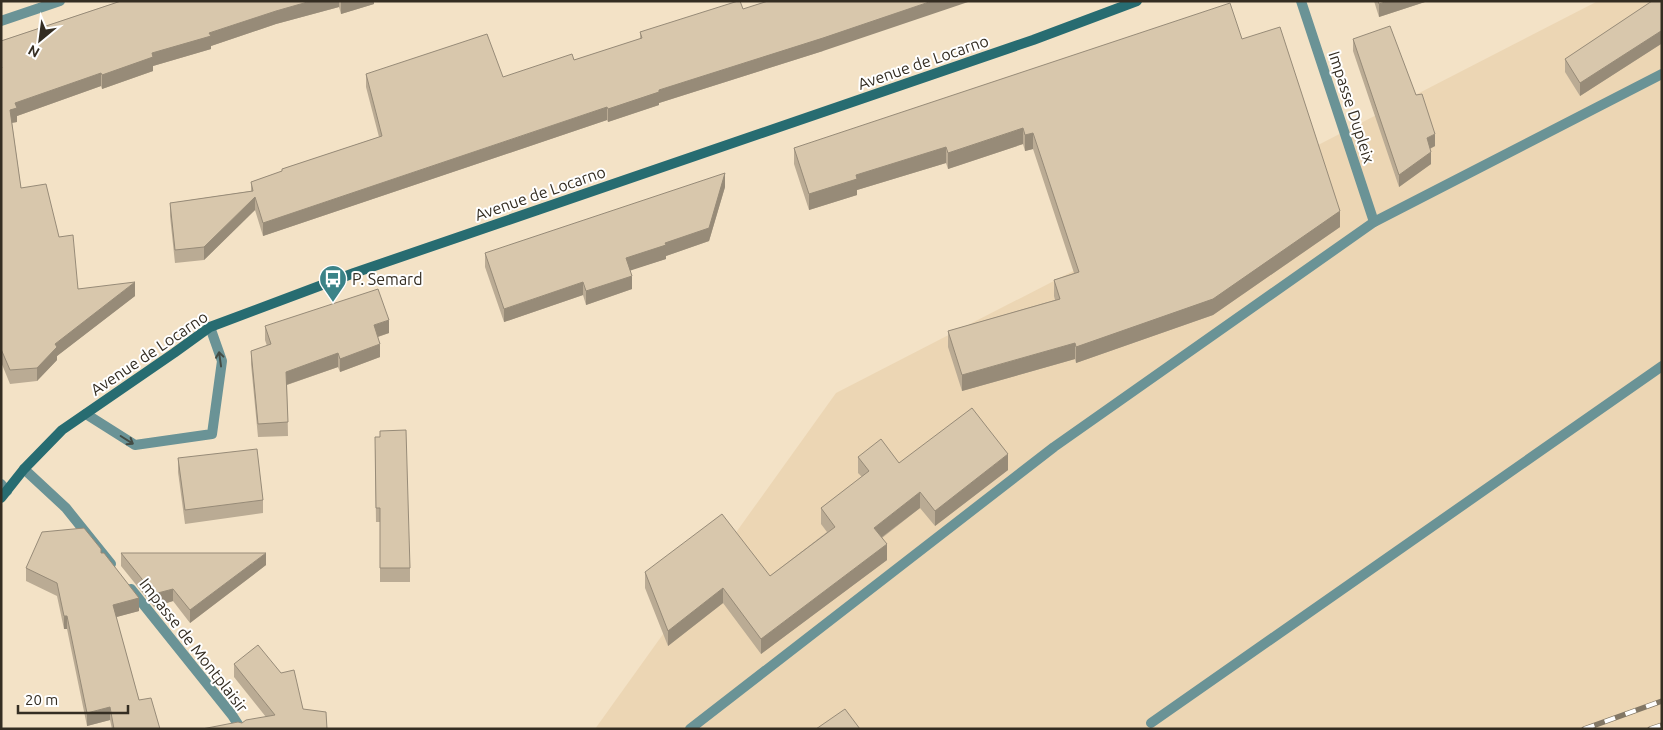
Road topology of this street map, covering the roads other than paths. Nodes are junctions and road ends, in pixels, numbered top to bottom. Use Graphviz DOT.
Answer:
graph roads {
  1 [pos="60,1"];
  2 [pos="1137,1"];
  3 [pos="1302,1"];
  4 [pos="1,21"];
  5 [pos="1662,74"];
  6 [pos="1374,222"];
  7 [pos="210,327"];
  8 [pos="1662,366"];
  9 [pos="86,414"];
  10 [pos="24,469"];
  11 [pos="3,491"];
  12 [pos="1151,723"];
  13 [pos="241,729"];
  14 [pos="690,729"];
  1 -- 4 [label="street"];
  2 -- 7 [label="street, Avenue de Locarno"];
  3 -- 6 [label="street, Impasse Dupleix"];
  5 -- 6 [label="street"];
  6 -- 14 [label="street"];
  7 -- 9 [label="street, Avenue de Locarno"];
  9 -- 7 [label="street, one-way"];
  8 -- 12 [label="street"];
  9 -- 10 [label="street, Avenue de Locarno"];
  10 -- 11 [label="street, Avenue de Locarno"];
  10 -- 13 [label="street, Impasse de Montplaisir"];
}
